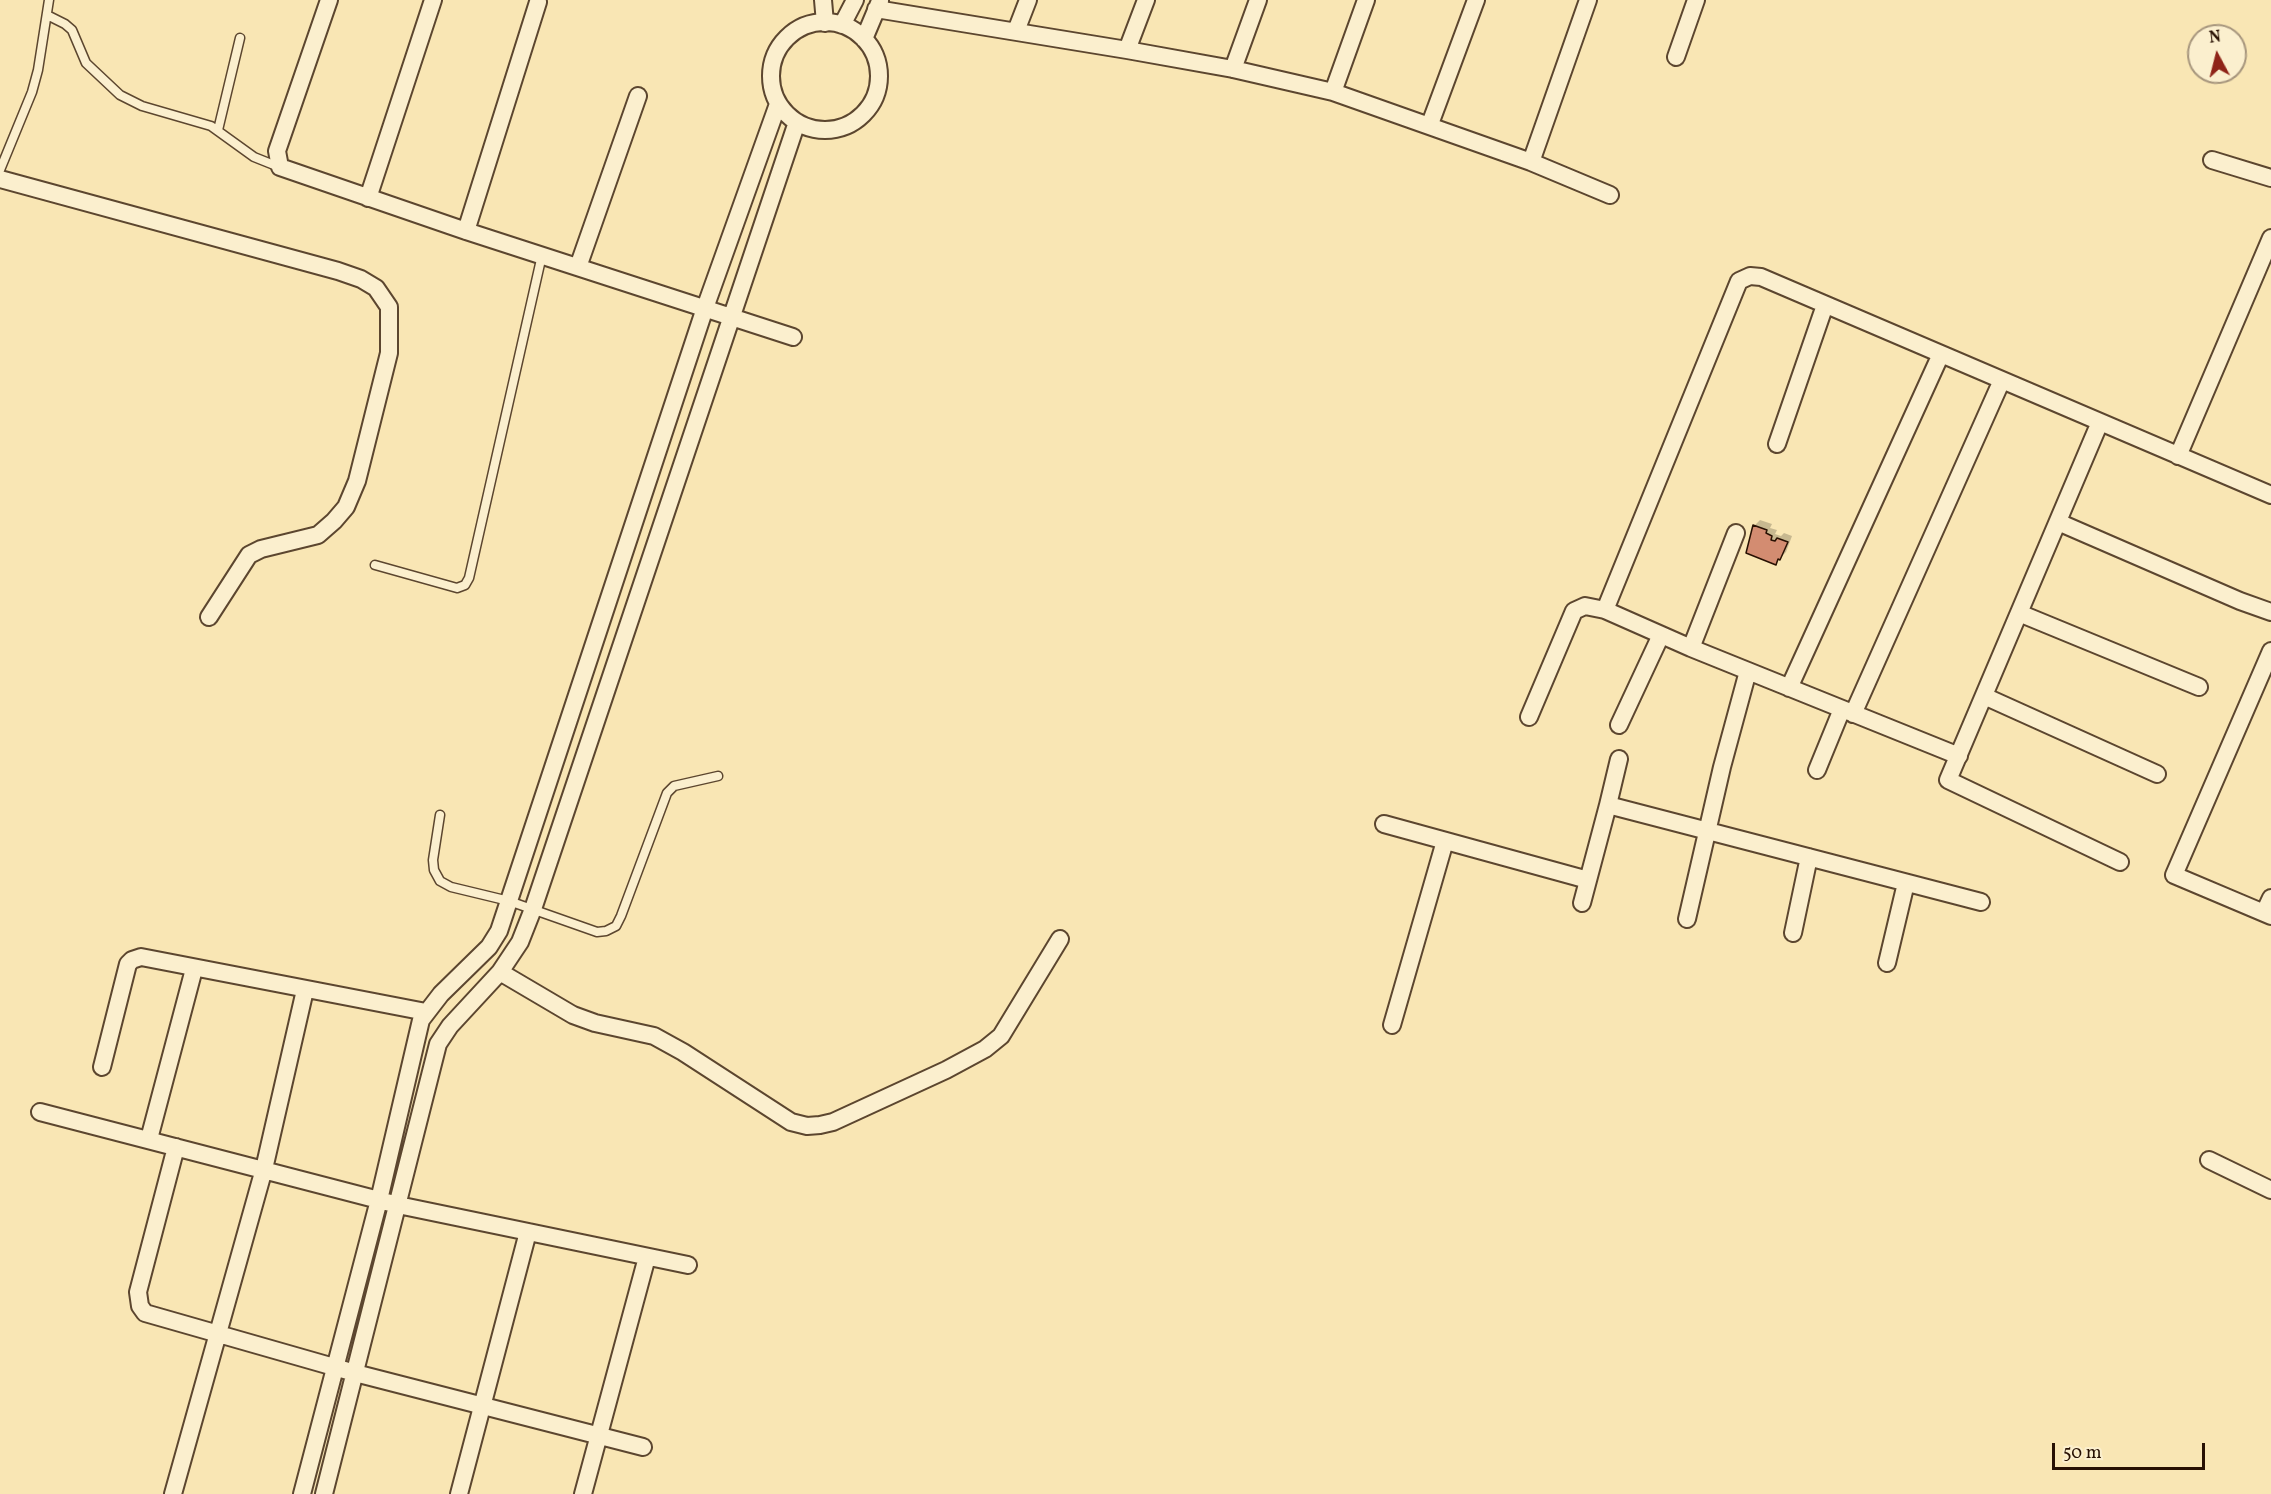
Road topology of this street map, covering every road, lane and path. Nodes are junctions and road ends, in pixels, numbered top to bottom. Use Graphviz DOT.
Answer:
graph roads {
  1 [pos="49,0"];
  2 [pos="329,0"];
  3 [pos="433,0"];
  4 [pos="823,0"];
  5 [pos="855,0"];
  6 [pos="1028,0"];
  7 [pos="1146,0"];
  8 [pos="1258,0"];
  9 [pos="1366,0"];
  10 [pos="1476,0"];
  11 [pos="1588,0"];
  12 [pos="1696,0"];
  13 [pos="538,2"];
  14 [pos="878,5"];
  15 [pos="47,15"];
  16 [pos="825,23"];
  17 [pos="843,25"];
  18 [pos="1016,31"];
  19 [pos="240,38"];
  20 [pos="864,39"];
  21 [pos="1127,50"];
  22 [pos="1676,57"];
  23 [pos="1233,69"];
  24 [pos="1333,92"];
  25 [pos="638,96"];
  26 [pos="778,104"];
  27 [pos="797,122"];
  28 [pos="1430,124"];
  29 [pos="218,130"];
  30 [pos="2212,160"];
  31 [pos="1531,162"];
  32 [pos="280,167"];
  33 [pos="0,170"];
  34 [pos="2271,178"];
  35 [pos="0,179"];
  36 [pos="1610,195"];
  37 [pos="368,198"];
  38 [pos="466,231"];
  39 [pos="2271,238"];
  40 [pos="542,255"];
  41 [pos="578,267"];
  42 [pos="1825,305"];
  43 [pos="705,308"];
  44 [pos="731,318"];
  45 [pos="793,337"];
  46 [pos="1941,354"];
  47 [pos="2002,380"];
  48 [pos="2100,422"];
  49 [pos="1777,444"];
  50 [pos="2178,456"];
  51 [pos="2271,495"];
  52 [pos="2058,522"];
  53 [pos="1736,533"];
  54 [pos="375,565"];
  55 [pos="1605,610"];
  56 [pos="2271,612"];
  57 [pos="2019,613"];
  58 [pos="208,617"];
  59 [pos="1661,635"];
  60 [pos="1691,648"];
  61 [pos="2271,651"];
  62 [pos="1748,671"];
  63 [pos="2199,687"];
  64 [pos="1789,688"];
  65 [pos="1984,696"];
  66 [pos="1847,711"];
  67 [pos="1529,717"];
  68 [pos="1619,725"];
  69 [pos="1959,756"];
  70 [pos="1619,759"];
  71 [pos="1817,770"];
  72 [pos="2157,774"];
  73 [pos="718,776"];
  74 [pos="1608,805"];
  75 [pos="440,815"];
  76 [pos="1384,824"];
  77 [pos="1445,841"];
  78 [pos="1809,858"];
  79 [pos="2120,862"];
  80 [pos="1588,880"];
  81 [pos="1906,883"];
  82 [pos="509,901"];
  83 [pos="1981,902"];
  84 [pos="1582,903"];
  85 [pos="533,909"];
  86 [pos="2269,909"];
  87 [pos="1687,919"];
  88 [pos="1793,933"];
  89 [pos="1060,939"];
  90 [pos="1887,963"];
  91 [pos="194,969"];
  92 [pos="500,972"];
  93 [pos="305,990"];
  94 [pos="426,1012"];
  95 [pos="1392,1025"];
  96 [pos="102,1067"];
  97 [pos="40,1112"];
  98 [pos="149,1139"];
  99 [pos="176,1147"];
  100 [pos="2209,1160"];
  101 [pos="264,1169"];
  102 [pos="2271,1190"];
  103 [pos="379,1200"];
  104 [pos="398,1205"];
  105 [pos="528,1232"];
  106 [pos="647,1257"];
  107 [pos="688,1266"];
  108 [pos="218,1335"];
  109 [pos="335,1367"];
  110 [pos="355,1373"];
  111 [pos="482,1404"];
  112 [pos="599,1435"];
  113 [pos="643,1447"];
  114 [pos="173,1494"];
  115 [pos="302,1494"];
  116 [pos="324,1494"];
  117 [pos="459,1494"];
  118 [pos="584,1494"];
  1 -- 15 [label="lane"];
  2 -- 32 [label="street"];
  3 -- 37 [label="street"];
  4 -- 16 [label="street"];
  5 -- 17 [label="street"];
  6 -- 18 [label="street"];
  7 -- 21 [label="street"];
  8 -- 23 [label="street"];
  9 -- 24 [label="street"];
  10 -- 28 [label="street"];
  11 -- 31 [label="street"];
  12 -- 22 [label="street"];
  13 -- 38 [label="street"];
  14 -- 18 [label="street"];
  14 -- 20 [label="street"];
  15 -- 29 [label="lane"];
  15 -- 33 [label="lane"];
  16 -- 17 [label="street"];
  16 -- 26 [label="street"];
  17 -- 20 [label="street"];
  18 -- 21 [label="street"];
  19 -- 29 [label="lane"];
  20 -- 27 [label="street"];
  21 -- 23 [label="street"];
  23 -- 24 [label="street"];
  24 -- 28 [label="street"];
  25 -- 41 [label="street"];
  26 -- 27 [label="street"];
  26 -- 43 [label="street"];
  27 -- 44 [label="street"];
  28 -- 31 [label="street"];
  29 -- 32 [label="lane"];
  30 -- 34 [label="street"];
  31 -- 36 [label="street"];
  32 -- 37 [label="street"];
  35 -- 58 [label="street"];
  37 -- 38 [label="street"];
  38 -- 40 [label="street"];
  39 -- 50 [label="street"];
  40 -- 41 [label="street"];
  40 -- 54 [label="lane"];
  41 -- 43 [label="street"];
  42 -- 46 [label="street"];
  42 -- 49 [label="street"];
  42 -- 55 [label="street"];
  43 -- 44 [label="street"];
  43 -- 82 [label="street"];
  44 -- 45 [label="street"];
  44 -- 85 [label="street"];
  46 -- 47 [label="street"];
  46 -- 64 [label="street"];
  47 -- 48 [label="street"];
  47 -- 66 [label="street"];
  48 -- 50 [label="street"];
  48 -- 52 [label="street"];
  50 -- 51 [label="street"];
  52 -- 56 [label="street"];
  52 -- 57 [label="street"];
  53 -- 60 [label="street"];
  55 -- 59 [label="street"];
  55 -- 67 [label="street"];
  57 -- 63 [label="street"];
  57 -- 65 [label="street"];
  59 -- 60 [label="street"];
  59 -- 68 [label="street"];
  60 -- 62 [label="street"];
  61 -- 86 [label="street"];
  62 -- 64 [label="street"];
  62 -- 87 [label="street"];
  64 -- 66 [label="street"];
  65 -- 69 [label="street"];
  65 -- 72 [label="street"];
  66 -- 69 [label="street"];
  66 -- 71 [label="street"];
  69 -- 79 [label="street"];
  70 -- 74 [label="street"];
  73 -- 85 [label="lane"];
  74 -- 78 [label="street"];
  74 -- 80 [label="street"];
  75 -- 82 [label="lane"];
  76 -- 77 [label="street"];
  77 -- 80 [label="street"];
  77 -- 95 [label="street"];
  78 -- 81 [label="street"];
  78 -- 88 [label="street"];
  80 -- 84 [label="street"];
  81 -- 83 [label="street"];
  81 -- 90 [label="street"];
  82 -- 85 [label="lane"];
  82 -- 94 [label="street"];
  85 -- 92 [label="street"];
  89 -- 92 [label="street"];
  91 -- 93 [label="street"];
  91 -- 96 [label="street"];
  91 -- 98 [label="street"];
  92 -- 104 [label="street"];
  93 -- 94 [label="street"];
  93 -- 101 [label="street"];
  94 -- 103 [label="street"];
  97 -- 98 [label="street"];
  98 -- 99 [label="street"];
  99 -- 101 [label="street"];
  99 -- 108 [label="street"];
  100 -- 102 [label="street"];
  101 -- 103 [label="street"];
  101 -- 108 [label="street"];
  103 -- 104 [label="street"];
  103 -- 109 [label="street"];
  104 -- 105 [label="street"];
  104 -- 110 [label="street"];
  105 -- 106 [label="street"];
  105 -- 111 [label="street"];
  106 -- 107 [label="street"];
  106 -- 112 [label="street"];
  108 -- 109 [label="street"];
  108 -- 114 [label="street"];
  109 -- 110 [label="street"];
  109 -- 115 [label="street"];
  110 -- 111 [label="street"];
  110 -- 116 [label="street"];
  111 -- 112 [label="street"];
  111 -- 117 [label="street"];
  112 -- 113 [label="street"];
  112 -- 118 [label="street"];
}
